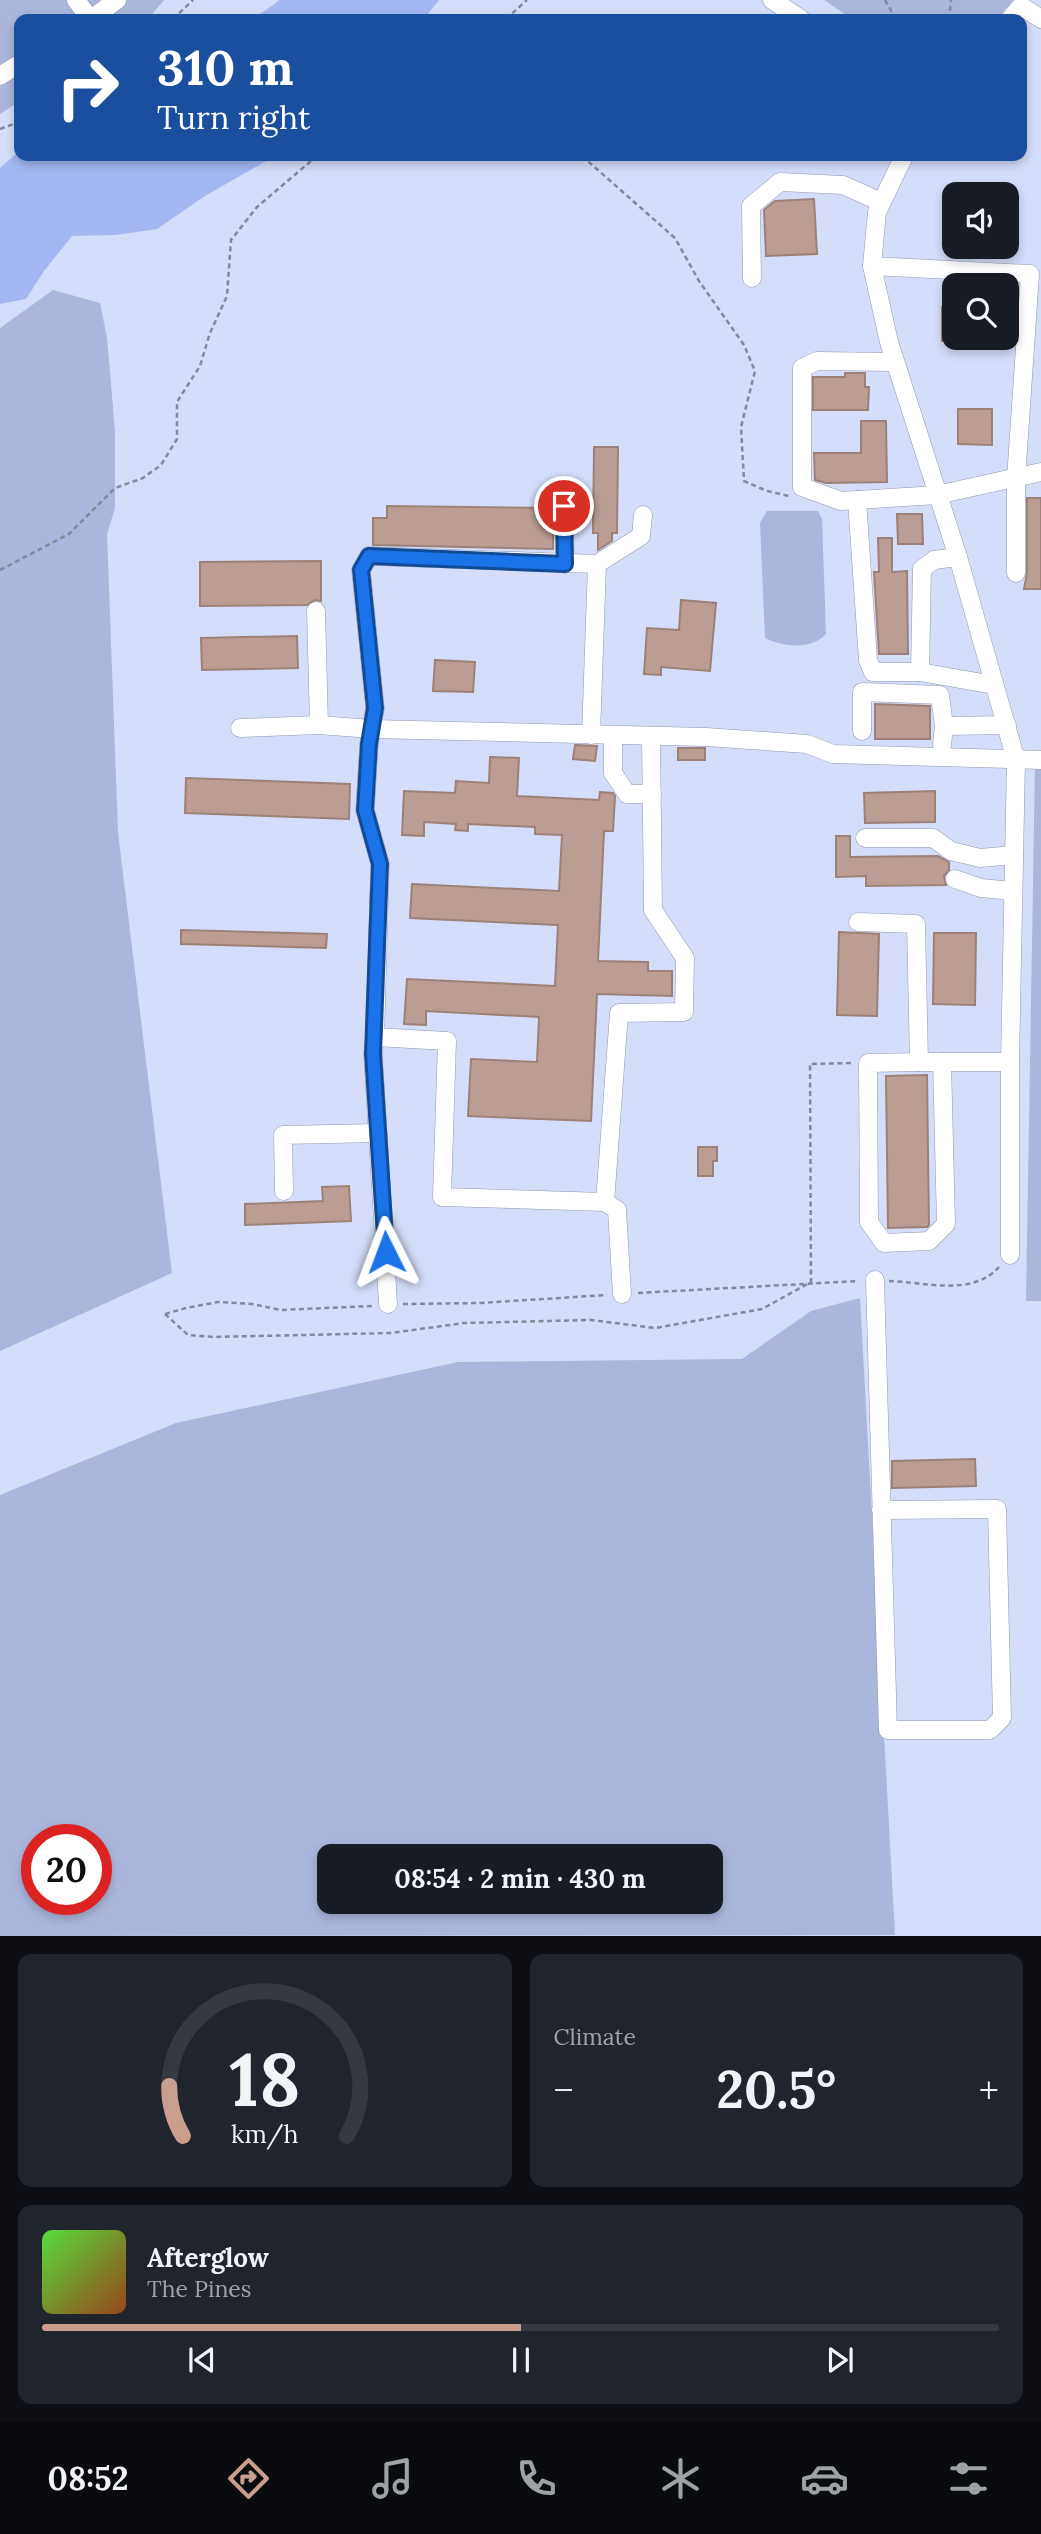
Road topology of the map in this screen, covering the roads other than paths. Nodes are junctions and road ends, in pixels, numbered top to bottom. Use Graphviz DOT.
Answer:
graph roads {
  1 [pos="117,0"];
  2 [pos="772,0"];
  3 [pos="97,14"];
  4 [pos="794,14"];
  5 [pos="1014,14"];
  6 [pos="1041,19"];
  7 [pos="902,161"];
  8 [pos="881,202"];
  9 [pos="872,266"];
  10 [pos="752,278"];
  11 [pos="895,362"];
  12 [pos="1041,472"];
  13 [pos="1016,479"];
  14 [pos="937,495"];
  15 [pos="856,500"];
  16 [pos="564,506"];
  17 [pos="643,515"];
  18 [pos="958,557"];
  19 [pos="565,564"];
  20 [pos="597,564"];
  21 [pos="1016,573"];
  22 [pos="316,611"];
  23 [pos="919,672"];
  24 [pos="994,685"];
  25 [pos="319,725"];
  26 [pos="1007,725"];
  27 [pos="944,726"];
  28 [pos="240,728"];
  29 [pos="372,729"];
  30 [pos="862,731"];
  31 [pos="591,735"];
  32 [pos="613,736"];
  33 [pos="651,736"];
  34 [pos="942,745"];
  35 [pos="1016,760"];
  36 [pos="1041,760"];
  37 [pos="652,794"];
  38 [pos="865,838"];
  39 [pos="1014,855"];
  40 [pos="955,878"];
  41 [pos="1013,891"];
  42 [pos="858,922"];
  43 [pos="375,1037"];
  44 [pos="919,1062"];
  45 [pos="942,1062"];
  46 [pos="1010,1062"];
  47 [pos="378,1133"];
  48 [pos="284,1191"];
  49 [pos="605,1202"];
  50 [pos="1010,1255"];
  51 [pos="875,1280"];
  52 [pos="622,1294"];
  53 [pos="388,1304"];
  54 [pos="881,1510"];
  1 -- 3 [label="street"];
  2 -- 4 [label="street"];
  5 -- 6 [label="street"];
  7 -- 8 [label="street"];
  8 -- 9 [label="street"];
  8 -- 10 [label="street"];
  9 -- 11 [label="street"];
  9 -- 13 [label="street"];
  11 -- 14 [label="street"];
  11 -- 15 [label="street"];
  12 -- 13 [label="street"];
  13 -- 14 [label="street"];
  13 -- 21 [label="street"];
  14 -- 15 [label="street"];
  14 -- 18 [label="street"];
  15 -- 23 [label="street"];
  16 -- 19 [label="street"];
  17 -- 20 [label="street"];
  18 -- 23 [label="street"];
  18 -- 24 [label="street"];
  19 -- 20 [label="street"];
  19 -- 29 [label="street"];
  20 -- 31 [label="street"];
  22 -- 25 [label="street"];
  23 -- 24 [label="street"];
  24 -- 26 [label="street"];
  25 -- 28 [label="street"];
  25 -- 29 [label="street"];
  26 -- 27 [label="street"];
  26 -- 35 [label="street"];
  27 -- 30 [label="street"];
  27 -- 34 [label="street"];
  29 -- 31 [label="street"];
  29 -- 43 [label="street"];
  31 -- 32 [label="street"];
  32 -- 33 [label="street"];
  32 -- 37 [label="street"];
  33 -- 35 [label="street"];
  33 -- 37 [label="street"];
  35 -- 36 [label="street"];
  35 -- 39 [label="street"];
  37 -- 49 [label="street"];
  38 -- 39 [label="street"];
  39 -- 41 [label="street"];
  40 -- 41 [label="street"];
  41 -- 46 [label="street"];
  42 -- 44 [label="street"];
  43 -- 47 [label="street"];
  43 -- 49 [label="street"];
  44 -- 45 [label="street"];
  44 -- 45 [label="street"];
  45 -- 46 [label="street"];
  46 -- 50 [label="street"];
  47 -- 48 [label="street"];
  47 -- 53 [label="street"];
  49 -- 52 [label="street"];
  51 -- 54 [label="street"];
  54 -- 54 [label="street"];
}
